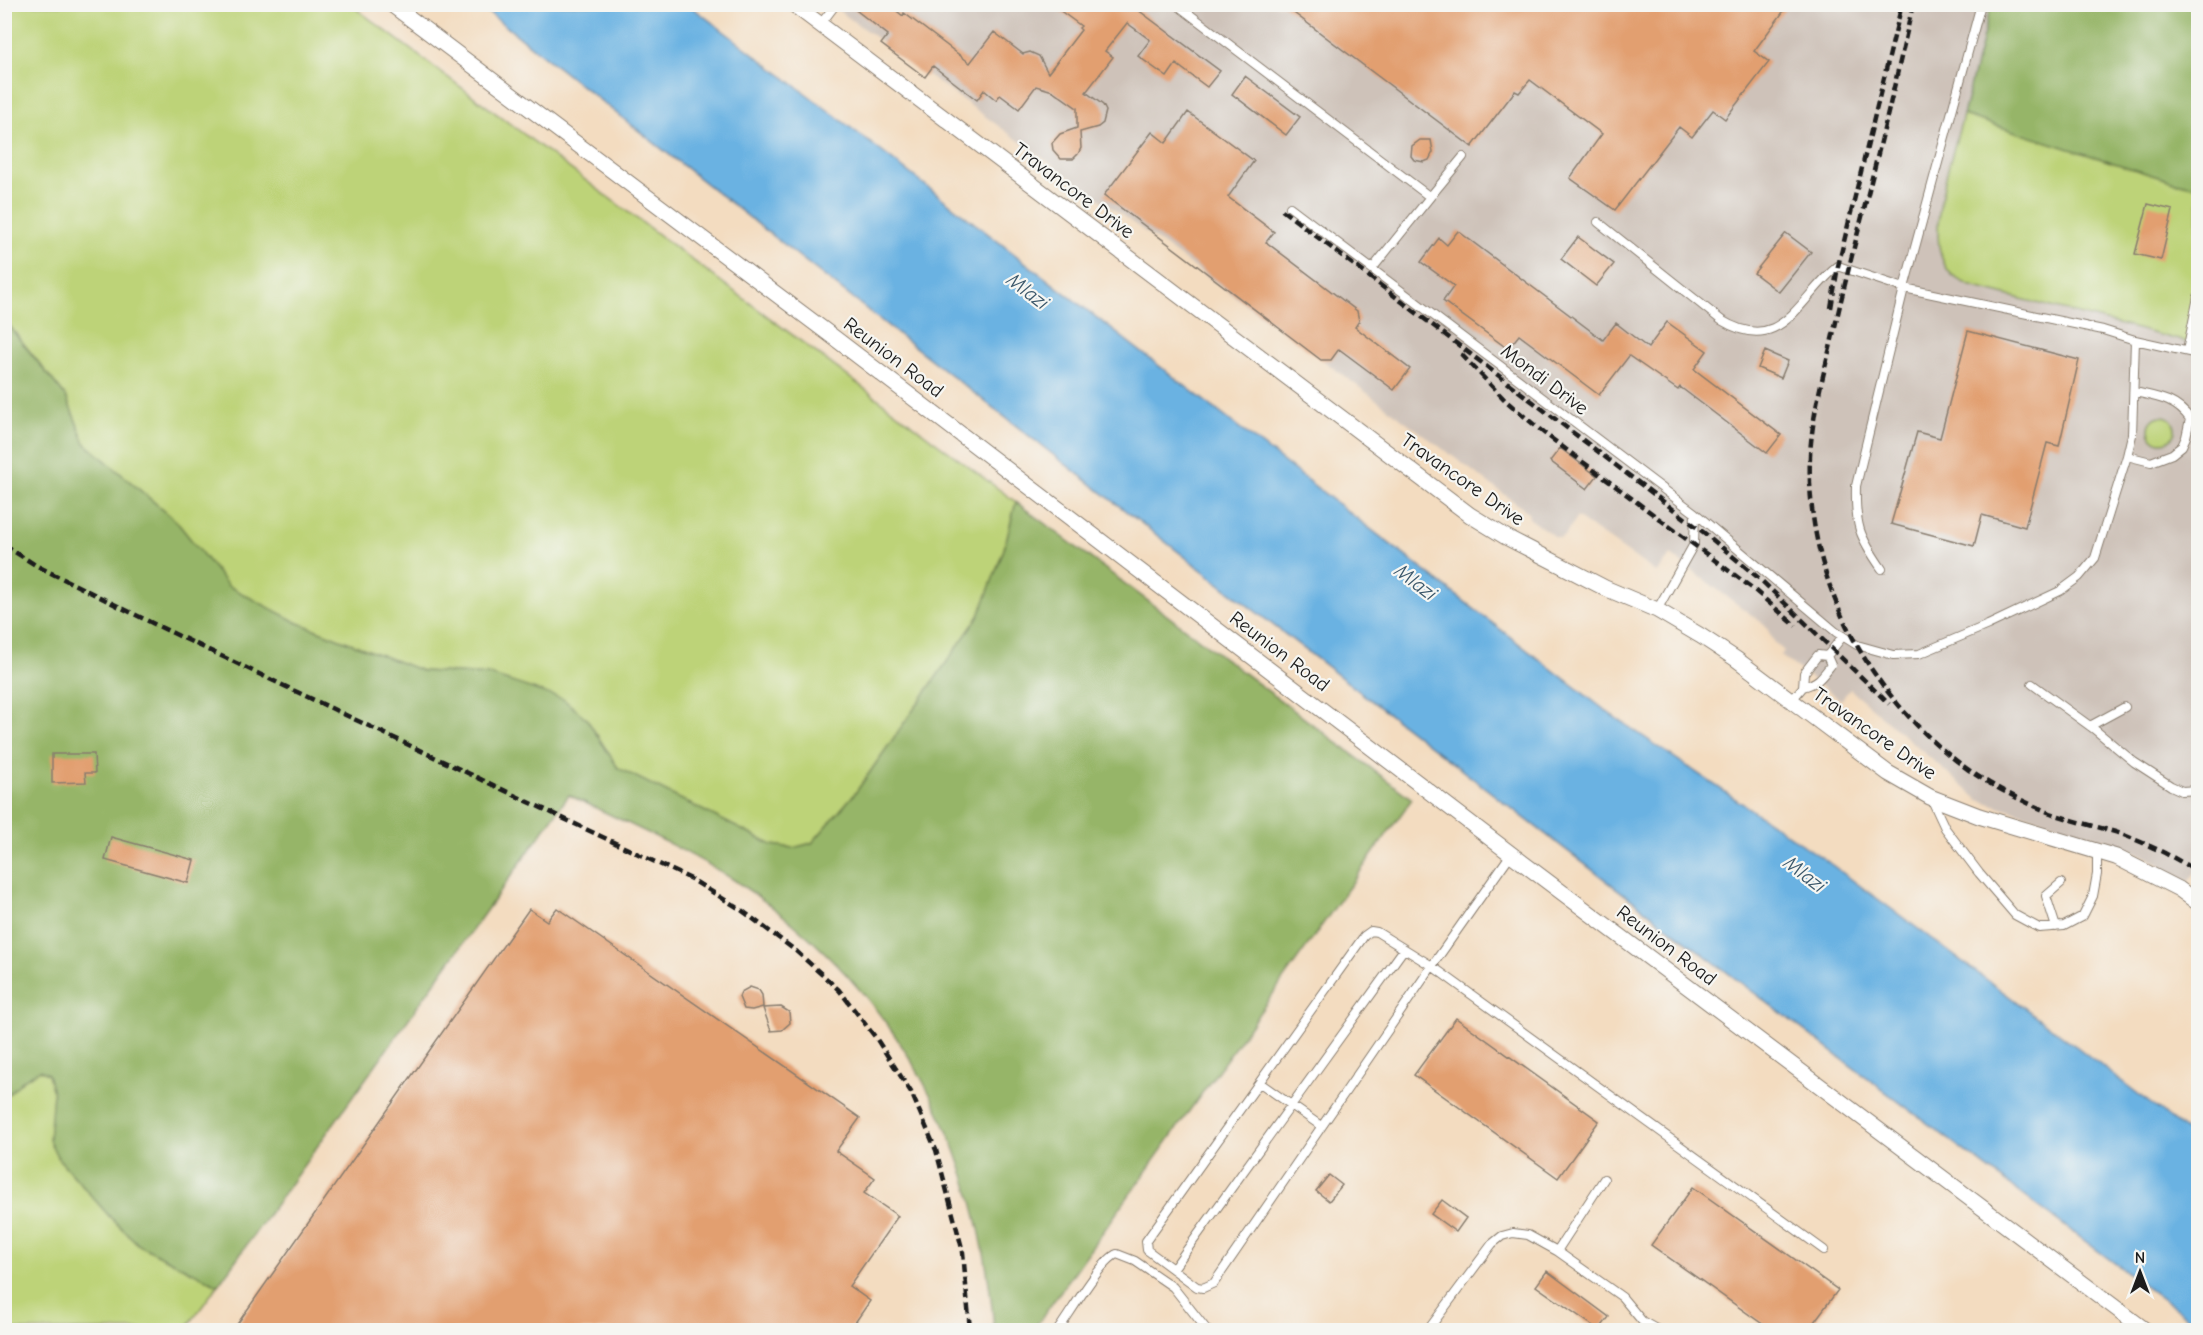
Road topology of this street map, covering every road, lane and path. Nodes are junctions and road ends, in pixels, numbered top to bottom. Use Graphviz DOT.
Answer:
graph roads {
  1 [pos="391,4"];
  2 [pos="793,4"];
  3 [pos="836,4"];
  4 [pos="1176,4"];
  5 [pos="1981,4"];
  6 [pos="820,25"];
  7 [pos="1463,157"];
  8 [pos="1430,197"];
  9 [pos="1290,207"];
  10 [pos="1598,222"];
  11 [pos="1372,269"];
  12 [pos="1904,288"];
  13 [pos="2199,297"];
  14 [pos="2135,340"];
  15 [pos="2187,351"];
  16 [pos="2199,354"];
  17 [pos="2134,392"];
  18 [pos="2127,456"];
  19 [pos="1695,513"];
  20 [pos="1882,569"];
  21 [pos="1657,610"];
  22 [pos="1843,636"];
  23 [pos="1827,656"];
  24 [pos="2032,684"];
  25 [pos="1803,687"];
  26 [pos="1791,701"];
  27 [pos="2125,707"];
  28 [pos="2090,726"];
  29 [pos="2199,790"];
  30 [pos="1930,797"];
  31 [pos="2097,850"];
  32 [pos="1511,854"];
  33 [pos="2061,883"];
  34 [pos="2199,903"];
  35 [pos="2056,927"];
  36 [pos="1404,949"];
  37 [pos="1432,966"];
  38 [pos="1260,1083"];
  39 [pos="1292,1106"];
  40 [pos="1321,1126"];
  41 [pos="1604,1179"];
  42 [pos="1824,1250"];
  43 [pos="1557,1251"];
  44 [pos="1173,1269"];
  45 [pos="1641,1321"];
  46 [pos="1058,1330"];
  47 [pos="1207,1330"];
  48 [pos="1428,1330"];
  49 [pos="1641,1330"];
  50 [pos="1658,1330"];
  51 [pos="2145,1330"];
  1 -- 32 [label="street, Reunion Road"];
  2 -- 6 [label="street, Travancore Drive"];
  3 -- 6 [label="lane"];
  4 -- 8 [label="lane"];
  5 -- 12 [label="lane"];
  6 -- 21 [label="street, Travancore Drive"];
  7 -- 8 [label="lane"];
  8 -- 11 [label="lane"];
  9 -- 11 [label="lane, Mondi Drive"];
  10 -- 12 [label="lane"];
  11 -- 19 [label="lane, Mondi Drive"];
  12 -- 14 [label="lane"];
  12 -- 20 [label="lane"];
  13 -- 15 [label="lane"];
  14 -- 15 [label="lane"];
  14 -- 17 [label="lane, Mondi Drive"];
  15 -- 16 [label="lane"];
  17 -- 18 [label="lane, Mondi Drive"];
  17 -- 18 [label="lane"];
  18 -- 22 [label="lane, Mondi Drive"];
  19 -- 21 [label="lane"];
  19 -- 22 [label="lane, Mondi Drive"];
  21 -- 26 [label="street, Travancore Drive"];
  22 -- 23 [label="lane"];
  23 -- 25 [label="lane"];
  23 -- 25 [label="lane"];
  24 -- 28 [label="lane"];
  25 -- 26 [label="lane"];
  26 -- 30 [label="street, Travancore Drive"];
  27 -- 28 [label="lane"];
  28 -- 29 [label="lane"];
  30 -- 31 [label="street, Travancore Drive"];
  30 -- 35 [label="lane"];
  31 -- 34 [label="street, Travancore Drive"];
  31 -- 35 [label="lane"];
  32 -- 37 [label="lane"];
  32 -- 51 [label="street, Reunion Road"];
  33 -- 35 [label="lane"];
  36 -- 37 [label="lane"];
  36 -- 38 [label="lane"];
  36 -- 39 [label="lane"];
  37 -- 40 [label="lane"];
  37 -- 42 [label="lane"];
  38 -- 39 [label="lane"];
  38 -- 44 [label="lane"];
  39 -- 40 [label="lane"];
  39 -- 44 [label="lane"];
  40 -- 44 [label="lane"];
  41 -- 43 [label="lane"];
  43 -- 45 [label="lane"];
  43 -- 48 [label="lane"];
  45 -- 49 [label="lane"];
  45 -- 50 [label="lane"];
  46 -- 47 [label="lane"];
}
